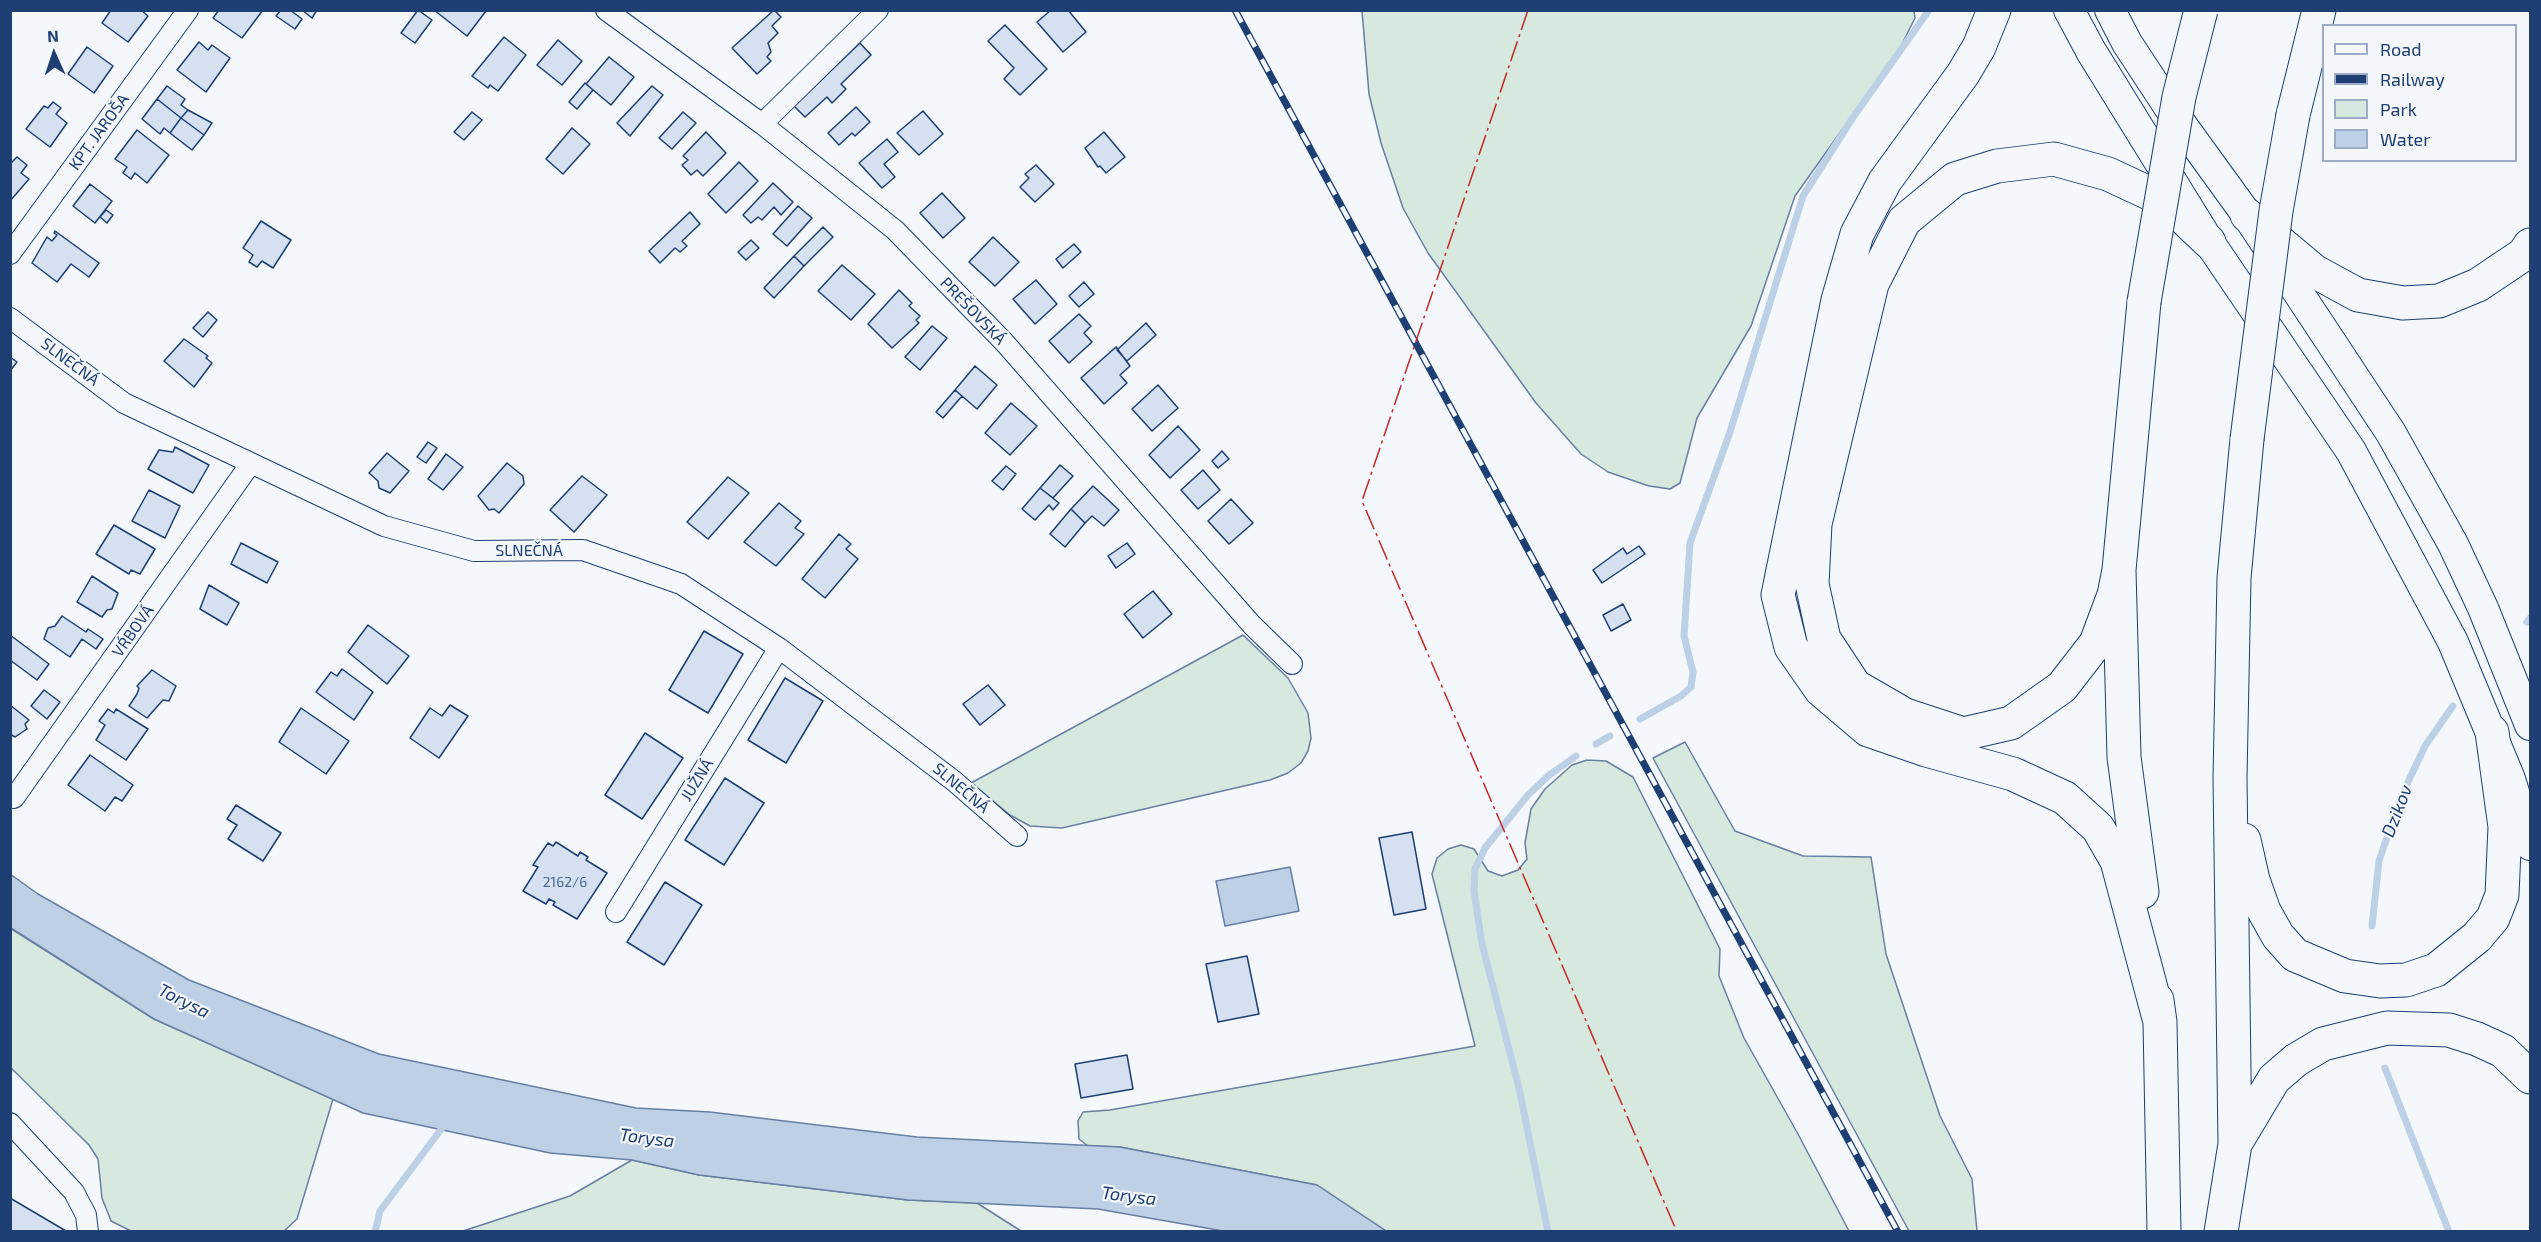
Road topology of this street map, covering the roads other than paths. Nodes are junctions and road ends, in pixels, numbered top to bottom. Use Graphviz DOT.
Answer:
graph roads {
  1 [pos="188,10"];
  2 [pos="606,10"];
  3 [pos="878,10"];
  4 [pos="1994,10"];
  5 [pos="2069,10"];
  6 [pos="2112,10"];
  7 [pos="2201,10"];
  8 [pos="2319,10"];
  9 [pos="762,124"];
  10 [pos="2247,215"];
  11 [pos="2209,242"];
  12 [pos="2530,244"];
  13 [pos="10,254"];
  14 [pos="10,318"];
  15 [pos="251,463"];
  16 [pos="2119,570"];
  17 [pos="779,648"];
  18 [pos="1292,664"];
  19 [pos="2530,725"];
  20 [pos="2492,732"];
  21 [pos="2230,778"];
  22 [pos="14,798"];
  23 [pos="1017,836"];
  24 [pos="2530,845"];
  25 [pos="616,912"];
  26 [pos="2160,1022"];
  27 [pos="2530,1077"];
  28 [pos="10,1123"];
  29 [pos="2235,1144"];
  30 [pos="88,1232"];
  31 [pos="2164,1232"];
  32 [pos="2221,1232"];
  1 -- 13 [label="street, KPT. JAROŠA"];
  2 -- 9 [label="street, PREŠOVSKÁ"];
  3 -- 9 [label="street"];
  4 -- 26 [label="highway"];
  5 -- 11 [label="main road"];
  6 -- 10 [label="main road"];
  7 -- 16 [label="highway, bridge"];
  8 -- 21 [label="highway, bridge"];
  9 -- 18 [label="street, PREŠOVSKÁ"];
  10 -- 12 [label="highway"];
  10 -- 19 [label="main road"];
  11 -- 16 [label="highway"];
  11 -- 20 [label="main road"];
  14 -- 15 [label="street, SLNEČNÁ"];
  15 -- 17 [label="street, SLNEČNÁ"];
  15 -- 22 [label="street, VŔBOVÁ"];
  16 -- 26 [label="highway"];
  17 -- 23 [label="street, SLNEČNÁ"];
  17 -- 25 [label="street, JUŽNÁ"];
  20 -- 21 [label="highway"];
  20 -- 24 [label="main road"];
  21 -- 29 [label="highway"];
  26 -- 31 [label="highway"];
  27 -- 29 [label="highway"];
  28 -- 30 [label="street"];
  29 -- 32 [label="highway"];
}
